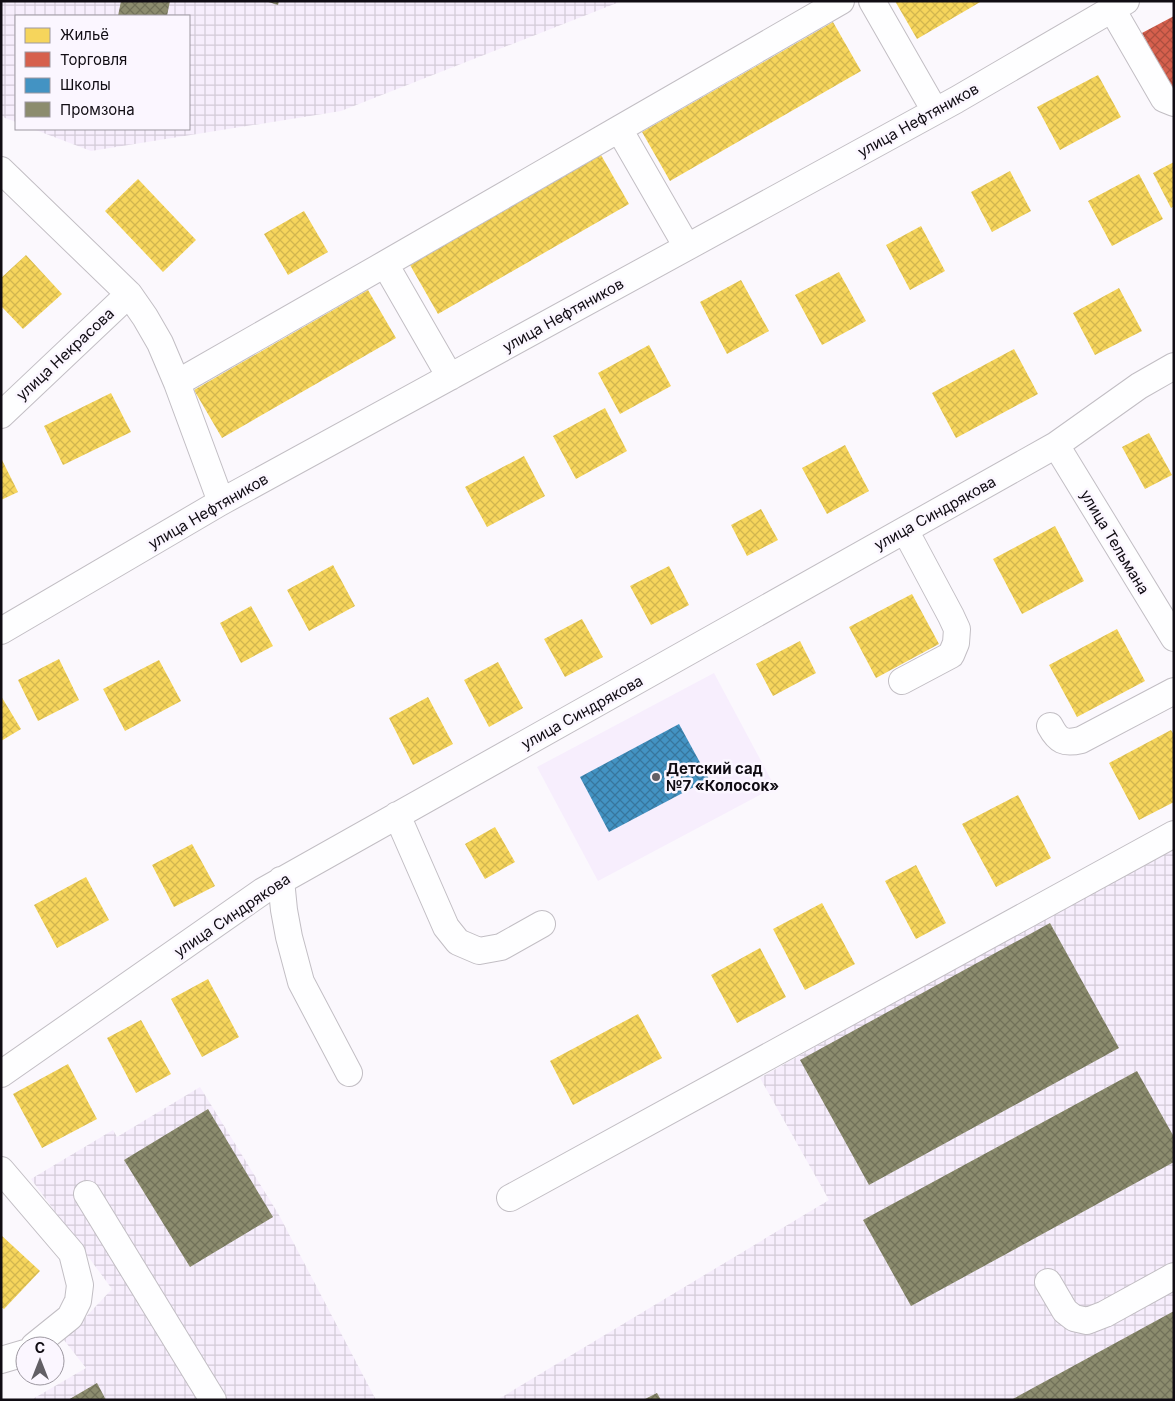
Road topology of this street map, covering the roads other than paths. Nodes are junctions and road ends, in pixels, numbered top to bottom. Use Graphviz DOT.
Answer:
graph roads {
  1 [pos="841,1"];
  2 [pos="872,1"];
  3 [pos="1119,5"];
  4 [pos="1174,103"];
  5 [pos="935,111"];
  6 [pos="619,129"];
  7 [pos="1,170"];
  8 [pos="687,247"];
  9 [pos="385,264"];
  10 [pos="129,294"];
  11 [pos="1174,366"];
  12 [pos="450,377"];
  13 [pos="177,383"];
  14 [pos="1,415"];
  15 [pos="1056,445"];
  16 [pos="221,502"];
  17 [pos="905,530"];
  18 [pos="1,631"];
  19 [pos="1174,638"];
  20 [pos="902,681"];
  21 [pos="1174,691"];
  22 [pos="1050,726"];
  23 [pos="397,815"];
  24 [pos="1174,834"];
  25 [pos="281,880"];
  26 [pos="542,924"];
  27 [pos="349,1073"];
  28 [pos="1,1074"];
  29 [pos="1,1170"];
  30 [pos="87,1194"];
  31 [pos="510,1198"];
  32 [pos="1174,1276"];
  33 [pos="1048,1282"];
  34 [pos="46,1336"];
  35 [pos="15,1356"];
  36 [pos="1,1360"];
  37 [pos="213,1400"];
  1 -- 6 [label="street"];
  2 -- 5 [label="street"];
  3 -- 4 [label="street"];
  3 -- 5 [label="street, улица Нефтяников"];
  5 -- 8 [label="street, улица Нефтяников"];
  6 -- 8 [label="street"];
  6 -- 9 [label="street"];
  7 -- 10 [label="street"];
  8 -- 12 [label="street, улица Нефтяников"];
  9 -- 12 [label="street"];
  9 -- 13 [label="street"];
  10 -- 13 [label="street"];
  10 -- 14 [label="street, улица Некрасова"];
  11 -- 15 [label="street, улица Синдрякова"];
  12 -- 16 [label="street, улица Нефтяников"];
  13 -- 16 [label="street"];
  15 -- 17 [label="street, улица Синдрякова"];
  15 -- 19 [label="street, улица Тельмана"];
  16 -- 18 [label="street, улица Нефтяников"];
  17 -- 20 [label="street"];
  17 -- 23 [label="street, улица Синдрякова"];
  21 -- 22 [label="street"];
  23 -- 25 [label="street, улица Синдрякова"];
  23 -- 26 [label="street"];
  24 -- 31 [label="street"];
  25 -- 27 [label="street"];
  25 -- 28 [label="street, улица Синдрякова"];
  29 -- 34 [label="street"];
  30 -- 37 [label="street"];
  32 -- 33 [label="street"];
  35 -- 36 [label="street"];
}
